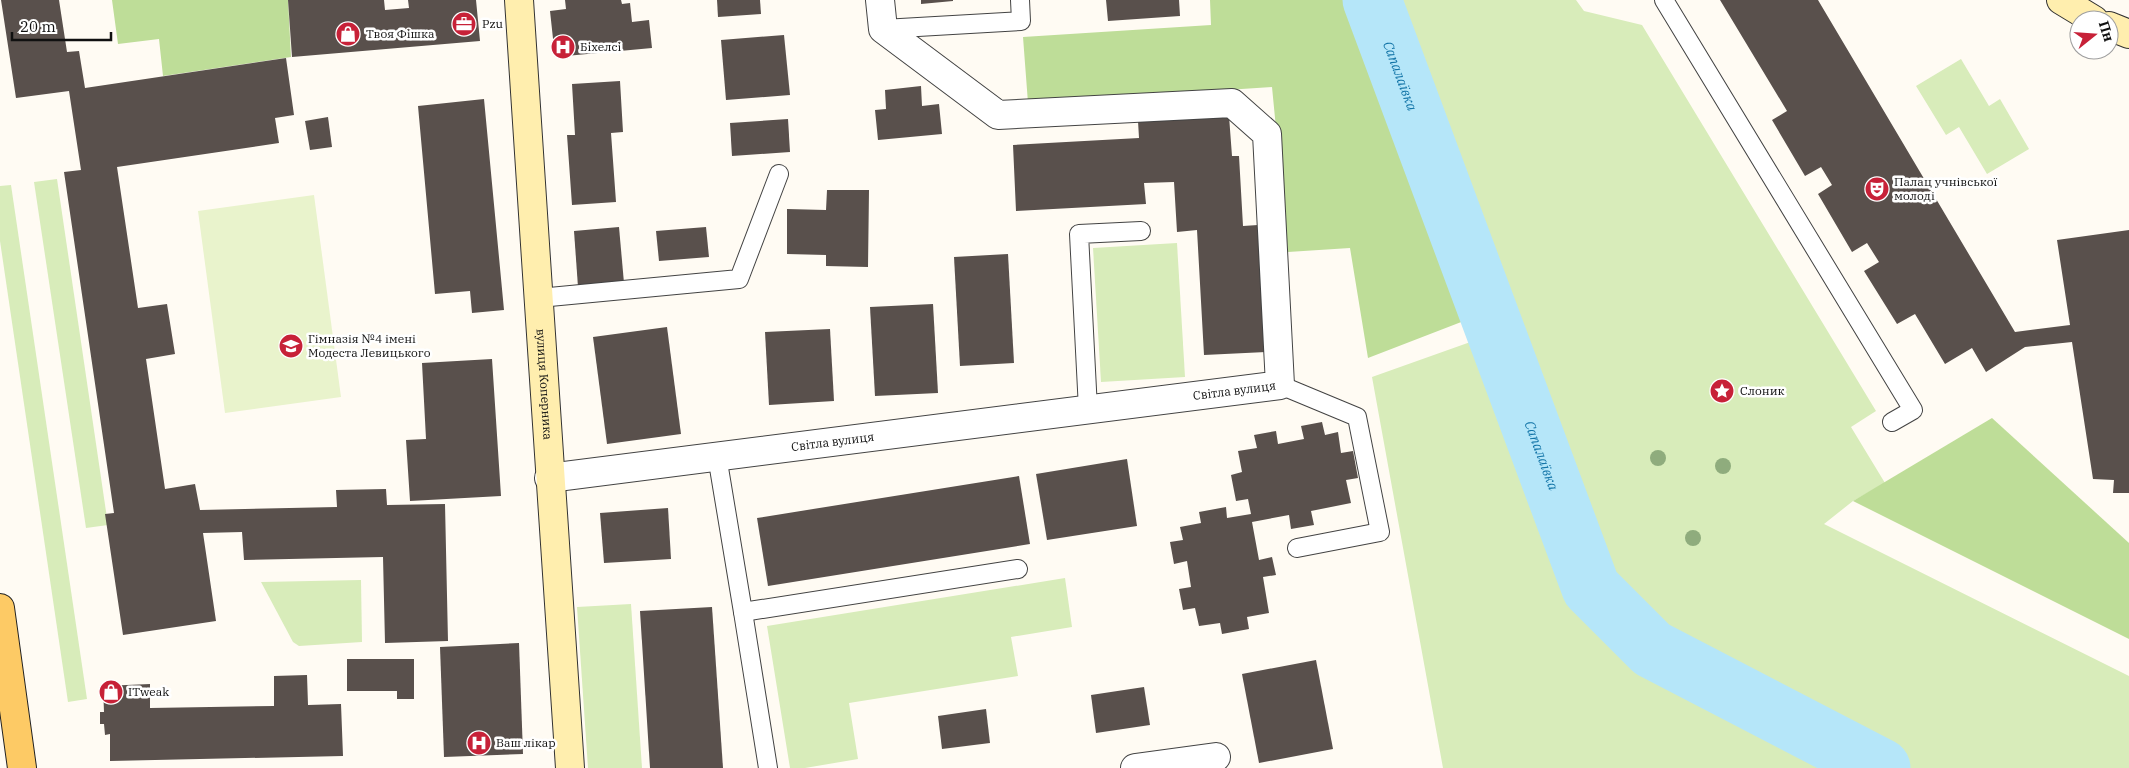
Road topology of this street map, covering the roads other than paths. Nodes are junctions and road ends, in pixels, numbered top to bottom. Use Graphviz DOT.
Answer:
graph roads {
  1 [pos="519,0"];
  2 [pos="880,0"];
  3 [pos="1020,0"];
  4 [pos="1664,0"];
  5 [pos="2061,0"];
  6 [pos="2078,10"];
  7 [pos="883,30"];
  8 [pos="779,174"];
  9 [pos="1141,231"];
  10 [pos="539,298"];
  11 [pos="1280,385"];
  12 [pos="1088,409"];
  13 [pos="1892,422"];
  14 [pos="717,456"];
  15 [pos="549,478"];
  16 [pos="1298,548"];
  17 [pos="1018,569"];
  18 [pos="0,608"];
  19 [pos="743,612"];
  20 [pos="1216,757"];
  21 [pos="22,768"];
  22 [pos="570,768"];
  23 [pos="768,768"];
  24 [pos="1134,768"];
  1 -- 10 [label="street, вулиця Коперника"];
  2 -- 7 [label="street"];
  3 -- 7 [label="lane"];
  4 -- 13 [label="lane"];
  5 -- 6 [label="street"];
  7 -- 11 [label="street, Світла вулиця"];
  8 -- 10 [label="lane"];
  9 -- 12 [label="lane"];
  10 -- 15 [label="street, вулиця Коперника"];
  11 -- 12 [label="street, Світла вулиця"];
  11 -- 16 [label="lane"];
  12 -- 14 [label="street, Світла вулиця"];
  14 -- 15 [label="street, Світла вулиця"];
  14 -- 19 [label="lane"];
  15 -- 22 [label="street, вулиця Коперника"];
  17 -- 19 [label="lane"];
  18 -- 21 [label="main road"];
  19 -- 23 [label="lane"];
  20 -- 24 [label="street"];
}
